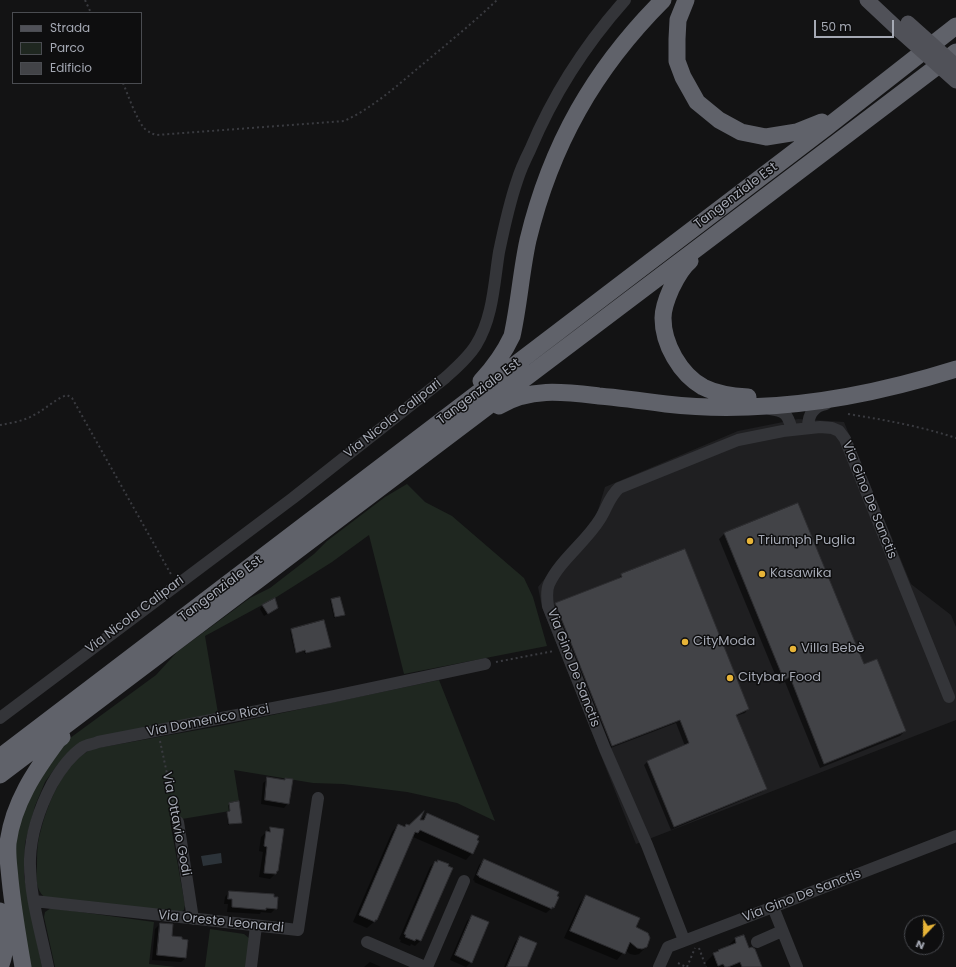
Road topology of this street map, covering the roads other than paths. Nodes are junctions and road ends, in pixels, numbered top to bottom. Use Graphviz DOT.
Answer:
graph roads {
  1 [pos="625,0"];
  2 [pos="664,0"];
  3 [pos="686,0"];
  4 [pos="867,0"];
  5 [pos="881,0"];
  6 [pos="956,25"];
  7 [pos="904,27"];
  8 [pos="956,52"];
  9 [pos="956,66"];
  10 [pos="956,81"];
  11 [pos="736,219"];
  12 [pos="956,360"];
  13 [pos="956,369"];
  14 [pos="853,395"];
  15 [pos="748,407"];
  16 [pos="808,428"];
  17 [pos="792,430"];
  18 [pos="389,461"];
  19 [pos="403,470"];
  20 [pos="485,664"];
  21 [pos="145,665"];
  22 [pos="949,697"];
  23 [pos="0,718"];
  24 [pos="0,758"];
  25 [pos="0,775"];
  26 [pos="318,798"];
  27 [pos="178,822"];
  28 [pos="956,836"];
  29 [pos="464,881"];
  30 [pos="34,901"];
  31 [pos="773,907"];
  32 [pos="0,911"];
  33 [pos="193,919"];
  34 [pos="256,926"];
  35 [pos="782,931"];
  36 [pos="684,940"];
  37 [pos="367,942"];
  38 [pos="757,942"];
  39 [pos="420,966"];
  40 [pos="0,967"];
  41 [pos="23,967"];
  42 [pos="48,967"];
  43 [pos="251,967"];
  44 [pos="659,967"];
  45 [pos="797,967"];
  1 -- 23 [label="street, Via Nicola Calipari"];
  2 -- 18 [label="highway"];
  3 -- 6 [label="highway"];
  4 -- 7 [label="main road"];
  5 -- 7 [label="main road"];
  6 -- 18 [label="highway, Tangenziale Est"];
  7 -- 9 [label="main road, bridge"];
  7 -- 10 [label="main road, bridge"];
  8 -- 11 [label="highway, Tangenziale Est"];
  11 -- 12 [label="highway"];
  11 -- 19 [label="highway, Tangenziale Est"];
  13 -- 14 [label="highway"];
  14 -- 15 [label="highway"];
  14 -- 16 [label="street"];
  15 -- 17 [label="street"];
  15 -- 19 [label="highway"];
  16 -- 17 [label="street, Via Gino De Sanctis"];
  16 -- 22 [label="street, Via Gino De Sanctis"];
  17 -- 36 [label="street, Via Gino De Sanctis"];
  18 -- 24 [label="highway, Tangenziale Est"];
  19 -- 21 [label="highway, Tangenziale Est"];
  20 -- 30 [label="street, Via Domenico Ricci"];
  21 -- 25 [label="highway, Tangenziale Est"];
  21 -- 41 [label="highway"];
  26 -- 34 [label="street, Via Oreste Leonardi"];
  27 -- 33 [label="street, Via Ottavio Godi"];
  28 -- 31 [label="street, Via Gino De Sanctis"];
  29 -- 39 [label="street"];
  30 -- 33 [label="street, Via Oreste Leonardi"];
  30 -- 42 [label="street, Via Domenico Ricci"];
  31 -- 35 [label="street"];
  31 -- 36 [label="street, Via Gino De Sanctis"];
  32 -- 40 [label="highway"];
  33 -- 34 [label="street, Via Oreste Leonardi"];
  34 -- 43 [label="street"];
  35 -- 38 [label="street"];
  35 -- 45 [label="street"];
  36 -- 44 [label="street"];
  37 -- 39 [label="street"];
}
